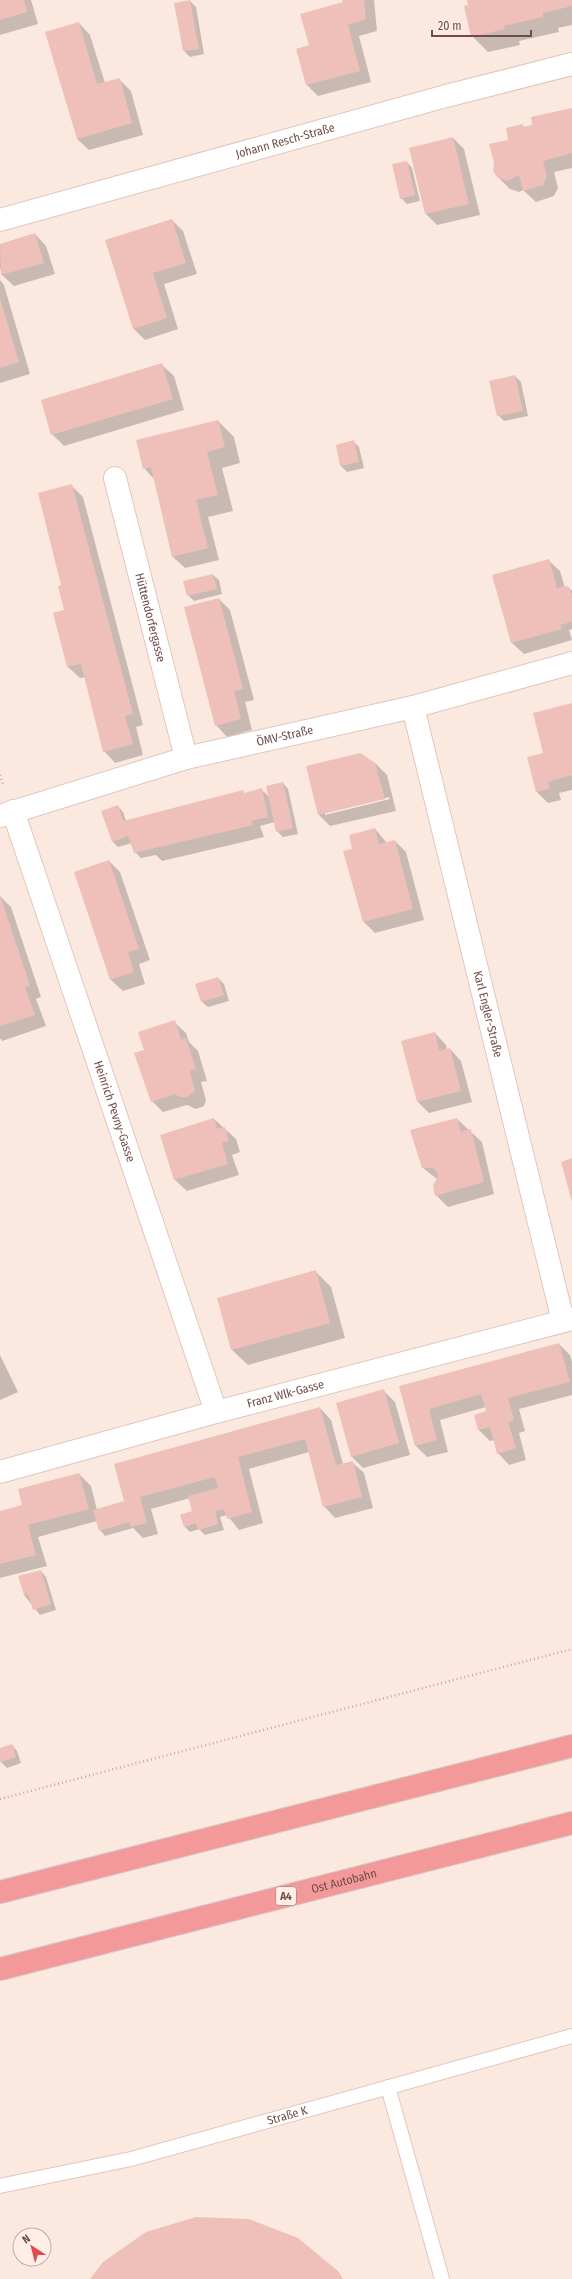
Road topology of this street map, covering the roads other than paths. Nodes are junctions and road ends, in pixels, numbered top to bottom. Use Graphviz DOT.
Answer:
graph roads {
  1 [pos="572,64"];
  2 [pos="0,220"];
  3 [pos="115,478"];
  4 [pos="572,663"];
  5 [pos="413,707"];
  6 [pos="186,758"];
  7 [pos="7,814"];
  8 [pos="568,1320"];
  9 [pos="216,1412"];
  10 [pos="0,1472"];
  11 [pos="572,1746"];
  12 [pos="572,1823"];
  13 [pos="0,1892"];
  14 [pos="0,1969"];
  15 [pos="572,2036"];
  16 [pos="388,2087"];
  17 [pos="0,2186"];
  18 [pos="442,2279"];
  1 -- 2 [label="street, Johann Resch-Straße"];
  3 -- 6 [label="street, Hüttendorfergasse"];
  4 -- 5 [label="street, ÖMV-Straße"];
  5 -- 6 [label="street, ÖMV-Straße"];
  5 -- 8 [label="street, Karl Engler-Straße"];
  6 -- 7 [label="street, ÖMV-Straße"];
  7 -- 9 [label="street, Heinrich Pevny-Gasse"];
  8 -- 9 [label="street, Franz Wlk-Gasse"];
  9 -- 10 [label="street, Franz Wlk-Gasse"];
  11 -- 13 [label="highway"];
  12 -- 14 [label="highway, Ost Autobahn / A4"];
  15 -- 16 [label="lane, Straße K"];
  16 -- 17 [label="lane, Straße K"];
  16 -- 18 [label="lane"];
}
